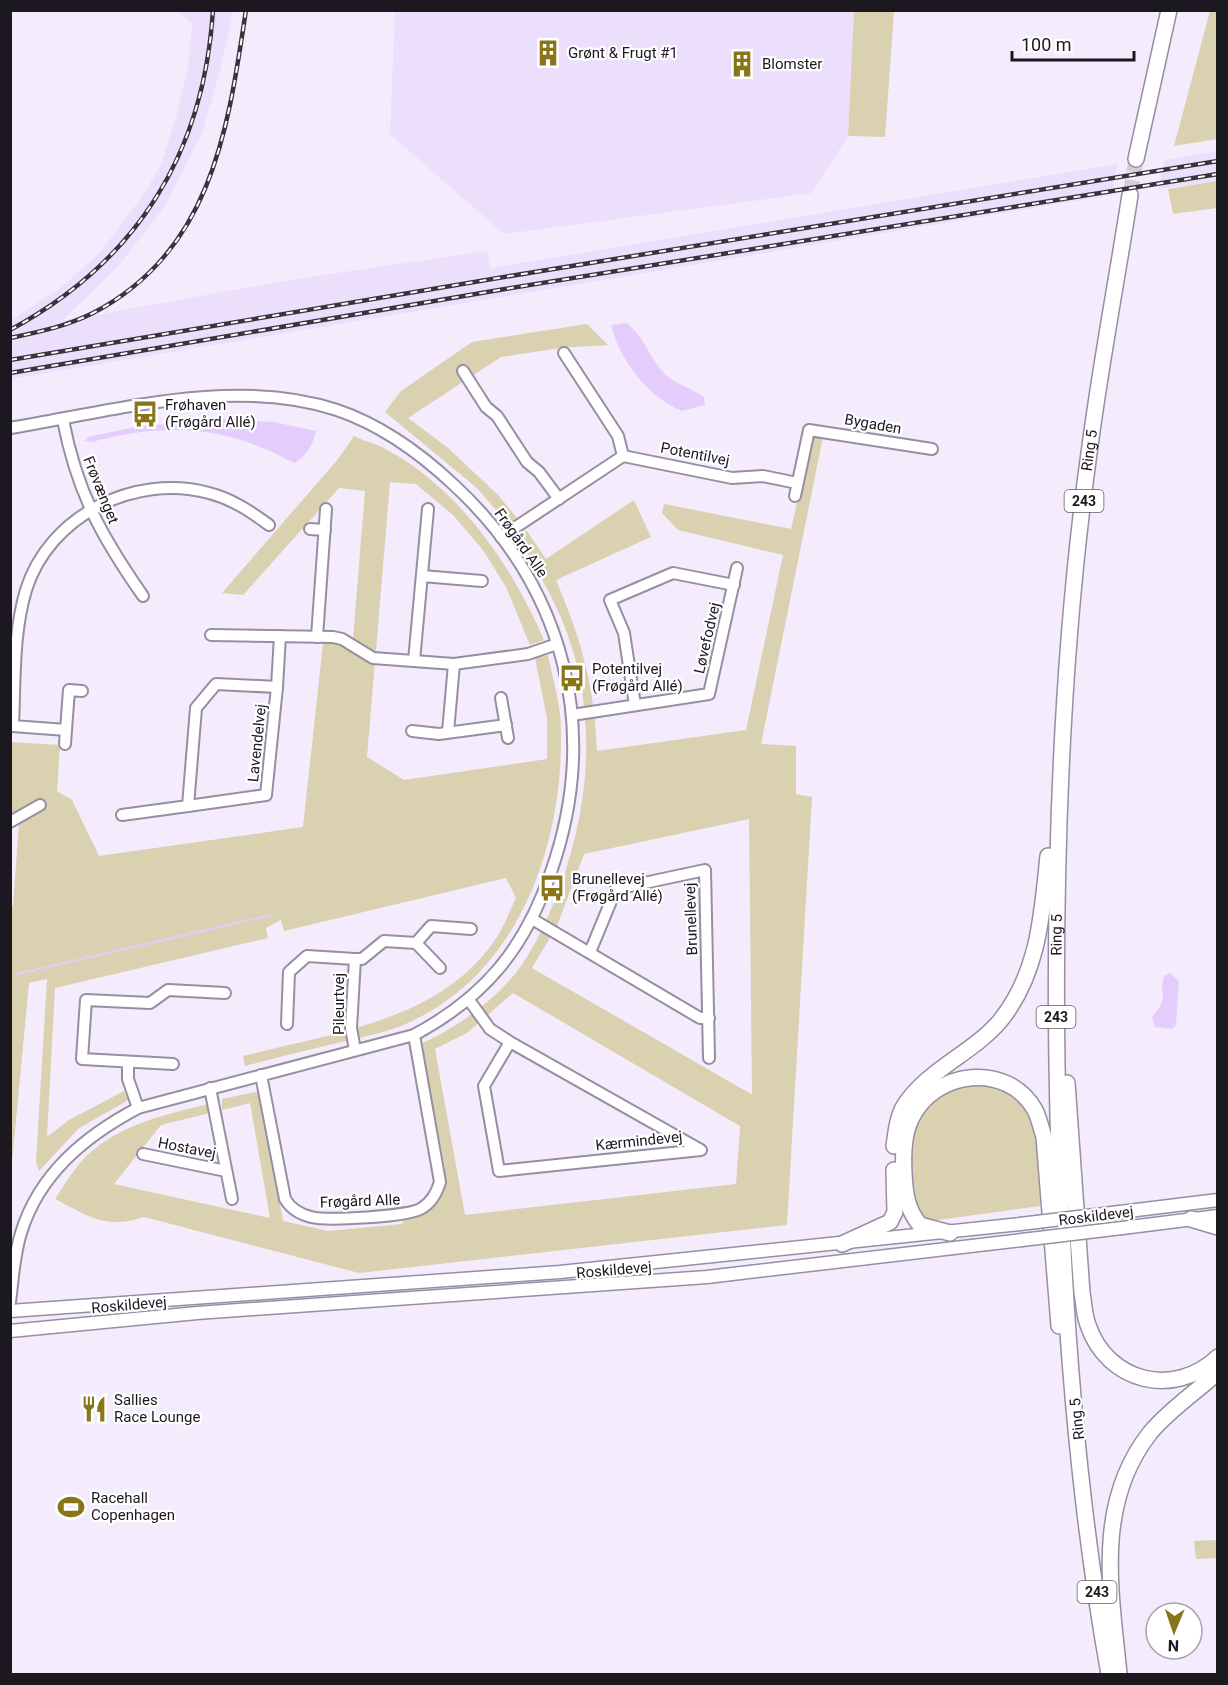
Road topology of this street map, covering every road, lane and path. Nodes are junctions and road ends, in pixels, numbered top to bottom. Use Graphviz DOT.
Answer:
graph roads {
  1 [pos="1169,10"];
  2 [pos="1136,159"];
  3 [pos="1130,195"];
  4 [pos="564,353"];
  5 [pos="470,376"];
  6 [pos="63,420"];
  7 [pos="10,428"];
  8 [pos="932,449"];
  9 [pos="623,456"];
  10 [pos="797,483"];
  11 [pos="795,496"];
  12 [pos="559,499"];
  13 [pos="326,509"];
  14 [pos="428,509"];
  15 [pos="89,510"];
  16 [pos="268,525"];
  17 [pos="310,529"];
  18 [pos="325,530"];
  19 [pos="501,537"];
  20 [pos="737,568"];
  21 [pos="422,576"];
  22 [pos="483,581"];
  23 [pos="734,585"];
  24 [pos="143,596"];
  25 [pos="211,635"];
  26 [pos="280,636"];
  27 [pos="317,637"];
  28 [pos="557,644"];
  29 [pos="414,661"];
  30 [pos="454,664"];
  31 [pos="277,687"];
  32 [pos="82,691"];
  33 [pos="501,698"];
  34 [pos="635,705"];
  35 [pos="572,715"];
  36 [pos="506,725"];
  37 [pos="13,726"];
  38 [pos="66,730"];
  39 [pos="412,731"];
  40 [pos="448,732"];
  41 [pos="12,738"];
  42 [pos="507,738"];
  43 [pos="65,744"];
  44 [pos="40,805"];
  45 [pos="188,806"];
  46 [pos="1059,809"];
  47 [pos="122,815"];
  48 [pos="10,822"];
  49 [pos="1057,847"];
  50 [pos="532,919"];
  51 [pos="471,929"];
  52 [pos="416,943"];
  53 [pos="590,952"];
  54 [pos="355,959"];
  55 [pos="440,968"];
  56 [pos="225,993"];
  57 [pos="469,1000"];
  58 [pos="709,1018"];
  59 [pos="286,1024"];
  60 [pos="414,1035"];
  61 [pos="510,1042"];
  62 [pos="355,1050"];
  63 [pos="709,1058"];
  64 [pos="128,1062"];
  65 [pos="173,1064"];
  66 [pos="261,1075"];
  67 [pos="210,1088"];
  68 [pos="138,1108"];
  69 [pos="143,1154"];
  70 [pos="226,1171"];
  71 [pos="232,1199"];
  72 [pos="1218,1200"];
  73 [pos="1218,1216"];
  74 [pos="1191,1219"];
  75 [pos="1218,1227"];
  76 [pos="950,1233"];
  77 [pos="842,1244"];
  78 [pos="10,1302"];
  79 [pos="10,1311"];
  80 [pos="10,1331"];
  81 [pos="1218,1357"];
  82 [pos="1218,1372"];
  83 [pos="1086,1509"];
  84 [pos="1109,1674"];
  85 [pos="1119,1674"];
  1 -- 2 [label="highway"];
  3 -- 46 [label="highway, Ring 5 / 243"];
  4 -- 9 [label="street"];
  5 -- 12 [label="street"];
  6 -- 7 [label="street, Frøgård Alle"];
  6 -- 15 [label="street, Frøvænget"];
  6 -- 19 [label="street, Frøgård Alle"];
  8 -- 10 [label="street, Bygaden"];
  9 -- 10 [label="street, Potentilvej"];
  9 -- 12 [label="street"];
  10 -- 11 [label="street"];
  12 -- 19 [label="street"];
  13 -- 18 [label="street"];
  14 -- 21 [label="street"];
  15 -- 16 [label="street"];
  15 -- 24 [label="street, Frøvænget"];
  15 -- 37 [label="street"];
  17 -- 18 [label="street"];
  18 -- 27 [label="street"];
  19 -- 28 [label="street, Frøgård Alle"];
  20 -- 23 [label="street, Løvefodvej"];
  21 -- 22 [label="street"];
  21 -- 29 [label="street"];
  23 -- 34 [label="street, Løvefodvej"];
  23 -- 34 [label="street, Løvefodvej"];
  25 -- 26 [label="street"];
  26 -- 27 [label="street"];
  26 -- 31 [label="street, Lavendelvej"];
  27 -- 29 [label="street"];
  28 -- 30 [label="street"];
  28 -- 35 [label="street, Frøgård Alle"];
  29 -- 30 [label="street"];
  30 -- 40 [label="street"];
  31 -- 45 [label="street, Lavendelvej"];
  31 -- 45 [label="street, Lavendelvej"];
  32 -- 38 [label="street"];
  33 -- 36 [label="street"];
  34 -- 35 [label="street, Løvefodvej"];
  35 -- 50 [label="street, Frøgård Alle"];
  36 -- 40 [label="street"];
  36 -- 42 [label="street"];
  37 -- 38 [label="street"];
  37 -- 41 [label="street"];
  38 -- 43 [label="street"];
  39 -- 40 [label="street"];
  44 -- 48 [label="street"];
  45 -- 47 [label="street, Lavendelvej"];
  46 -- 49 [label="highway, Ring 5 / 243"];
  46 -- 77 [label="highway"];
  49 -- 81 [label="highway"];
  49 -- 83 [label="highway, Ring 5 / 243"];
  50 -- 53 [label="street"];
  50 -- 57 [label="street, Frøgård Alle"];
  51 -- 52 [label="street"];
  52 -- 54 [label="street, Pileurtvej"];
  52 -- 55 [label="street"];
  53 -- 58 [label="street"];
  53 -- 58 [label="street, Brunellevej"];
  54 -- 59 [label="street, Pileurtvej"];
  54 -- 62 [label="street, Pileurtvej"];
  56 -- 64 [label="street"];
  57 -- 60 [label="street, Frøgård Alle"];
  57 -- 61 [label="street, Kærmindevej"];
  58 -- 63 [label="street, Brunellevej"];
  60 -- 62 [label="street, Frøgård Alle"];
  60 -- 66 [label="street, Frøgård Alle"];
  61 -- 61 [label="street, Kærmindevej"];
  62 -- 66 [label="street, Frøgård Alle"];
  64 -- 65 [label="street"];
  64 -- 68 [label="street"];
  66 -- 67 [label="street, Frøgård Alle"];
  67 -- 68 [label="street, Frøgård Alle"];
  67 -- 70 [label="street, Hostavej"];
  68 -- 78 [label="street, Frøgård Alle"];
  69 -- 70 [label="street, Hostavej"];
  70 -- 71 [label="street, Hostavej"];
  72 -- 76 [label="main road, Roskildevej, bridge"];
  73 -- 74 [label="main road, Roskildevej"];
  74 -- 75 [label="highway"];
  74 -- 80 [label="main road, Roskildevej, bridge"];
  76 -- 77 [label="main road, Roskildevej"];
  76 -- 83 [label="highway"];
  77 -- 79 [label="main road, Roskildevej"];
  82 -- 85 [label="highway"];
  83 -- 84 [label="highway, Ring 5 / 243"];
}
